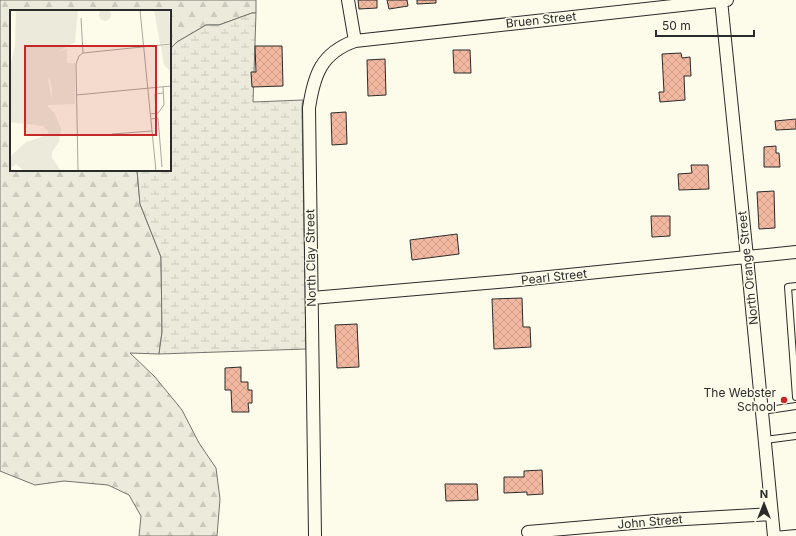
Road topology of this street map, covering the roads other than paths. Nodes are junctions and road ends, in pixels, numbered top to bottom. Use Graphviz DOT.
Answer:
graph roads {
  1 [pos="348,0"];
  2 [pos="723,0"];
  3 [pos="355,41"];
  4 [pos="796,252"];
  5 [pos="748,256"];
  6 [pos="796,286"];
  7 [pos="312,298"];
  8 [pos="796,396"];
  9 [pos="796,406"];
  10 [pos="762,411"];
  11 [pos="796,436"];
  12 [pos="764,440"];
  13 [pos="772,514"];
  14 [pos="528,532"];
  15 [pos="796,533"];
  16 [pos="315,536"];
  17 [pos="774,536"];
  1 -- 3 [label="street"];
  2 -- 3 [label="street, Bruen Street"];
  2 -- 5 [label="street, North Orange Street"];
  3 -- 7 [label="street, North Clay Street"];
  4 -- 5 [label="street, Pearl Street"];
  5 -- 7 [label="street, Pearl Street"];
  5 -- 10 [label="street, North Orange Street"];
  6 -- 8 [label="lane"];
  7 -- 16 [label="street, North Clay Street"];
  9 -- 10 [label="lane"];
  10 -- 12 [label="street, North Orange Street"];
  11 -- 12 [label="lane"];
  12 -- 13 [label="street, North Orange Street"];
  13 -- 14 [label="street, John Street"];
  13 -- 17 [label="street, North Orange Street"];
  15 -- 17 [label="lane"];
}
